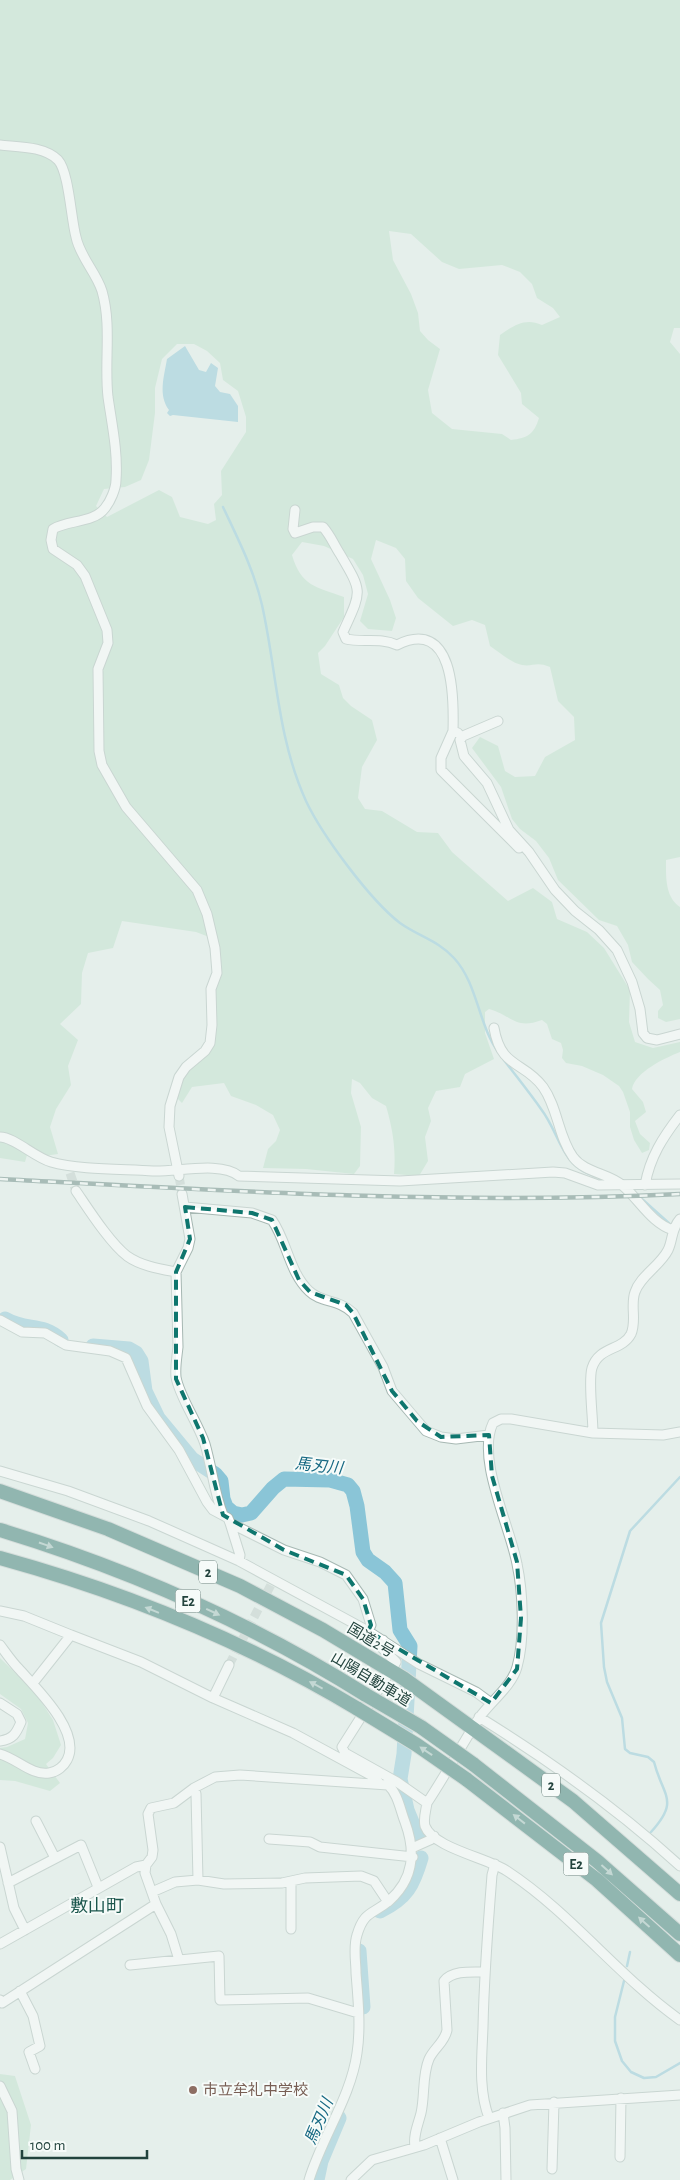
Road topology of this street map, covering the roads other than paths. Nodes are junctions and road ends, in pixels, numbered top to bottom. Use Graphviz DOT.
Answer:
graph roads {
  1 [pos="0,145"];
  2 [pos="295,510"];
  3 [pos="498,721"];
  4 [pos="453,731"];
  5 [pos="463,736"];
  6 [pos="538,864"];
  7 [pos="494,1028"];
  8 [pos="680,1034"];
  9 [pos="680,1114"];
  10 [pos="0,1136"];
  11 [pos="178,1173"];
  12 [pos="622,1184"];
  13 [pos="680,1184"];
  14 [pos="645,1185"];
  15 [pos="76,1191"];
  16 [pos="182,1194"];
  17 [pos="184,1206"];
  18 [pos="680,1219"];
  19 [pos="673,1230"];
  20 [pos="176,1272"];
  21 [pos="0,1320"];
  22 [pos="680,1432"];
  23 [pos="593,1433"];
  24 [pos="490,1435"];
  25 [pos="0,1471"];
  26 [pos="0,1491"];
  27 [pos="223,1515"];
  28 [pos="230,1523"];
  29 [pos="0,1530"];
  30 [pos="0,1558"];
  31 [pos="239,1561"];
  32 [pos="0,1611"];
  33 [pos="368,1631"];
  34 [pos="71,1635"];
  35 [pos="383,1640"];
  36 [pos="0,1645"];
  37 [pos="229,1664"];
  38 [pos="390,1670"];
  39 [pos="33,1683"];
  40 [pos="213,1698"];
  41 [pos="0,1703"];
  42 [pos="491,1703"];
  43 [pos="477,1722"];
  44 [pos="0,1741"];
  45 [pos="0,1754"];
  46 [pos="354,1762"];
  47 [pos="349,1783"];
  48 [pos="379,1783"];
  49 [pos="194,1788"];
  50 [pos="427,1803"];
  51 [pos="36,1821"];
  52 [pos="434,1836"];
  53 [pos="269,1839"];
  54 [pos="0,1847"];
  55 [pos="412,1853"];
  56 [pos="55,1858"];
  57 [pos="496,1864"];
  58 [pos="146,1865"];
  59 [pos="680,1866"];
  60 [pos="198,1880"];
  61 [pos="8,1882"];
  62 [pos="291,1882"];
  63 [pos="98,1887"];
  64 [pos="152,1892"];
  65 [pos="680,1894"];
  66 [pos="388,1902"];
  67 [pos="156,1904"];
  68 [pos="291,1929"];
  69 [pos="25,1930"];
  70 [pos="680,1934"];
  71 [pos="0,1944"];
  72 [pos="680,1955"];
  73 [pos="179,1960"];
  74 [pos="130,1965"];
  75 [pos="485,1972"];
  76 [pos="20,1992"];
  77 [pos="0,2000"];
  78 [pos="358,2012"];
  79 [pos="680,2020"];
  80 [pos="35,2069"];
  81 [pos="0,2086"];
  82 [pos="680,2095"];
  83 [pos="621,2098"];
  84 [pos="554,2102"];
  85 [pos="503,2113"];
  86 [pos="489,2118"];
  87 [pos="440,2138"];
  88 [pos="415,2147"];
  89 [pos="620,2157"];
  90 [pos="552,2169"];
  91 [pos="18,2180"];
  92 [pos="309,2180"];
  93 [pos="350,2180"];
  94 [pos="453,2180"];
  95 [pos="506,2180"];
  1 -- 11 [label="street"];
  2 -- 4 [label="street"];
  3 -- 5 [label="street"];
  4 -- 5 [label="street"];
  4 -- 6 [label="street"];
  5 -- 6 [label="street"];
  6 -- 8 [label="street"];
  7 -- 12 [label="street"];
  9 -- 14 [label="street"];
  10 -- 11 [label="street"];
  11 -- 12 [label="street"];
  12 -- 14 [label="street"];
  12 -- 19 [label="street"];
  13 -- 14 [label="street"];
  15 -- 20 [label="street"];
  16 -- 17 [label="street"];
  17 -- 20 [label="street"];
  17 -- 24 [label="street"];
  18 -- 19 [label="street"];
  19 -- 23 [label="street"];
  20 -- 27 [label="street"];
  21 -- 27 [label="street"];
  22 -- 23 [label="street"];
  23 -- 24 [label="street"];
  24 -- 42 [label="street"];
  25 -- 31 [label="street"];
  26 -- 38 [label="highway, 国道2号 / 2"];
  27 -- 28 [label="street"];
  28 -- 31 [label="street"];
  28 -- 33 [label="street"];
  29 -- 70 [label="highway, 山陽自動車道 / E2, one-way, bridge"];
  72 -- 30 [label="highway, E2, one-way, bridge"];
  31 -- 33 [label="street"];
  32 -- 34 [label="street"];
  33 -- 35 [label="street"];
  34 -- 39 [label="street"];
  34 -- 40 [label="street"];
  35 -- 38 [label="street"];
  35 -- 42 [label="street"];
  36 -- 39 [label="street"];
  37 -- 40 [label="street"];
  38 -- 43 [label="highway, 国道2号 / 2"];
  38 -- 46 [label="street"];
  39 -- 45 [label="street"];
  40 -- 46 [label="street"];
  41 -- 44 [label="street"];
  42 -- 43 [label="street"];
  43 -- 50 [label="street"];
  43 -- 59 [label="street"];
  43 -- 65 [label="highway, 国道2号 / 2"];
  46 -- 47 [label="street"];
  46 -- 48 [label="street"];
  46 -- 50 [label="street"];
  47 -- 48 [label="street"];
  47 -- 49 [label="street"];
  48 -- 55 [label="street"];
  49 -- 58 [label="street"];
  49 -- 60 [label="street"];
  50 -- 52 [label="street"];
  51 -- 56 [label="street"];
  52 -- 55 [label="street"];
  52 -- 57 [label="street"];
  53 -- 55 [label="street"];
  54 -- 61 [label="street"];
  55 -- 66 [label="street"];
  56 -- 61 [label="street"];
  56 -- 63 [label="street"];
  57 -- 75 [label="street"];
  57 -- 79 [label="street"];
  58 -- 63 [label="street"];
  58 -- 64 [label="street"];
  60 -- 62 [label="street"];
  60 -- 64 [label="street"];
  61 -- 69 [label="street"];
  62 -- 66 [label="street"];
  62 -- 68 [label="street"];
  63 -- 69 [label="street"];
  64 -- 67 [label="street"];
  66 -- 78 [label="street"];
  67 -- 73 [label="street"];
  67 -- 76 [label="street"];
  69 -- 71 [label="street"];
  73 -- 74 [label="street"];
  73 -- 78 [label="street"];
  75 -- 86 [label="street"];
  75 -- 88 [label="street"];
  76 -- 77 [label="street"];
  76 -- 80 [label="street"];
  78 -- 92 [label="street"];
  81 -- 91 [label="street"];
  82 -- 83 [label="street"];
  83 -- 84 [label="street"];
  83 -- 89 [label="street"];
  84 -- 85 [label="street"];
  84 -- 90 [label="street"];
  85 -- 86 [label="street"];
  85 -- 95 [label="street"];
  86 -- 87 [label="street"];
  87 -- 88 [label="street"];
  87 -- 94 [label="street"];
  88 -- 93 [label="street"];
}
